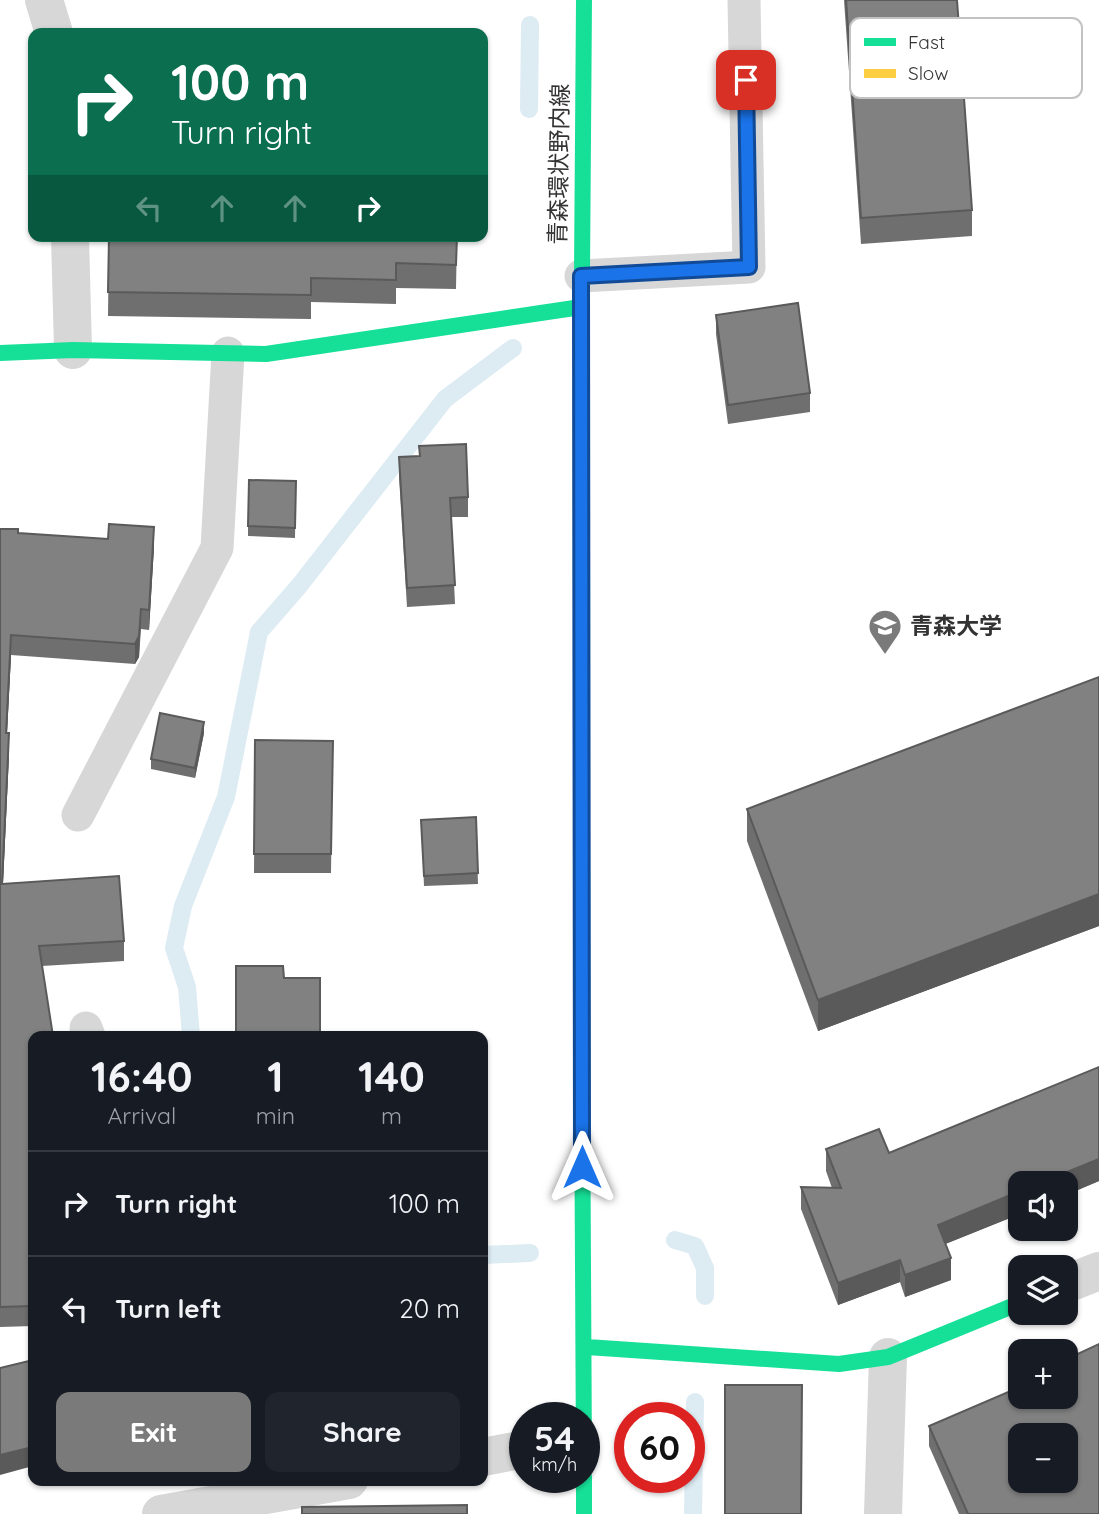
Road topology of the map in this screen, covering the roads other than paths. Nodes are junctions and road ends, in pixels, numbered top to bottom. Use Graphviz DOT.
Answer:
graph roads {
  1 [pos="44,0"];
  2 [pos="584,0"];
  3 [pos="744,0"];
  4 [pos="52,28"];
  5 [pos="69,242"];
  6 [pos="581,291"];
  7 [pos="73,350"];
  8 [pos="0,353"];
  9 [pos="228,353"];
  10 [pos="78,815"];
  11 [pos="1099,1271"];
  12 [pos="1078,1279"];
  13 [pos="1008,1308"];
  14 [pos="587,1347"];
  15 [pos="888,1357"];
  16 [pos="586,1402"];
  17 [pos="509,1452"];
  18 [pos="488,1456"];
  19 [pos="282,1486"];
  20 [pos="215,1492"];
  21 [pos="584,1493"];
  22 [pos="161,1514"];
  23 [pos="584,1514"];
  24 [pos="883,1514"];
  1 -- 4 [label="street"];
  2 -- 6 [label="main road, 青森環状野内線"];
  3 -- 6 [label="lane"];
  5 -- 7 [label="street"];
  6 -- 9 [label="main road"];
  6 -- 14 [label="main road, 青森環状野内線"];
  7 -- 8 [label="main road"];
  7 -- 9 [label="main road"];
  9 -- 10 [label="lane"];
  11 -- 12 [label="street"];
  13 -- 15 [label="main road"];
  14 -- 15 [label="main road"];
  14 -- 16 [label="main road, 青森環状野内線"];
  15 -- 24 [label="street"];
  17 -- 18 [label="street"];
  19 -- 20 [label="street"];
  20 -- 22 [label="street"];
  21 -- 23 [label="main road"];
}
